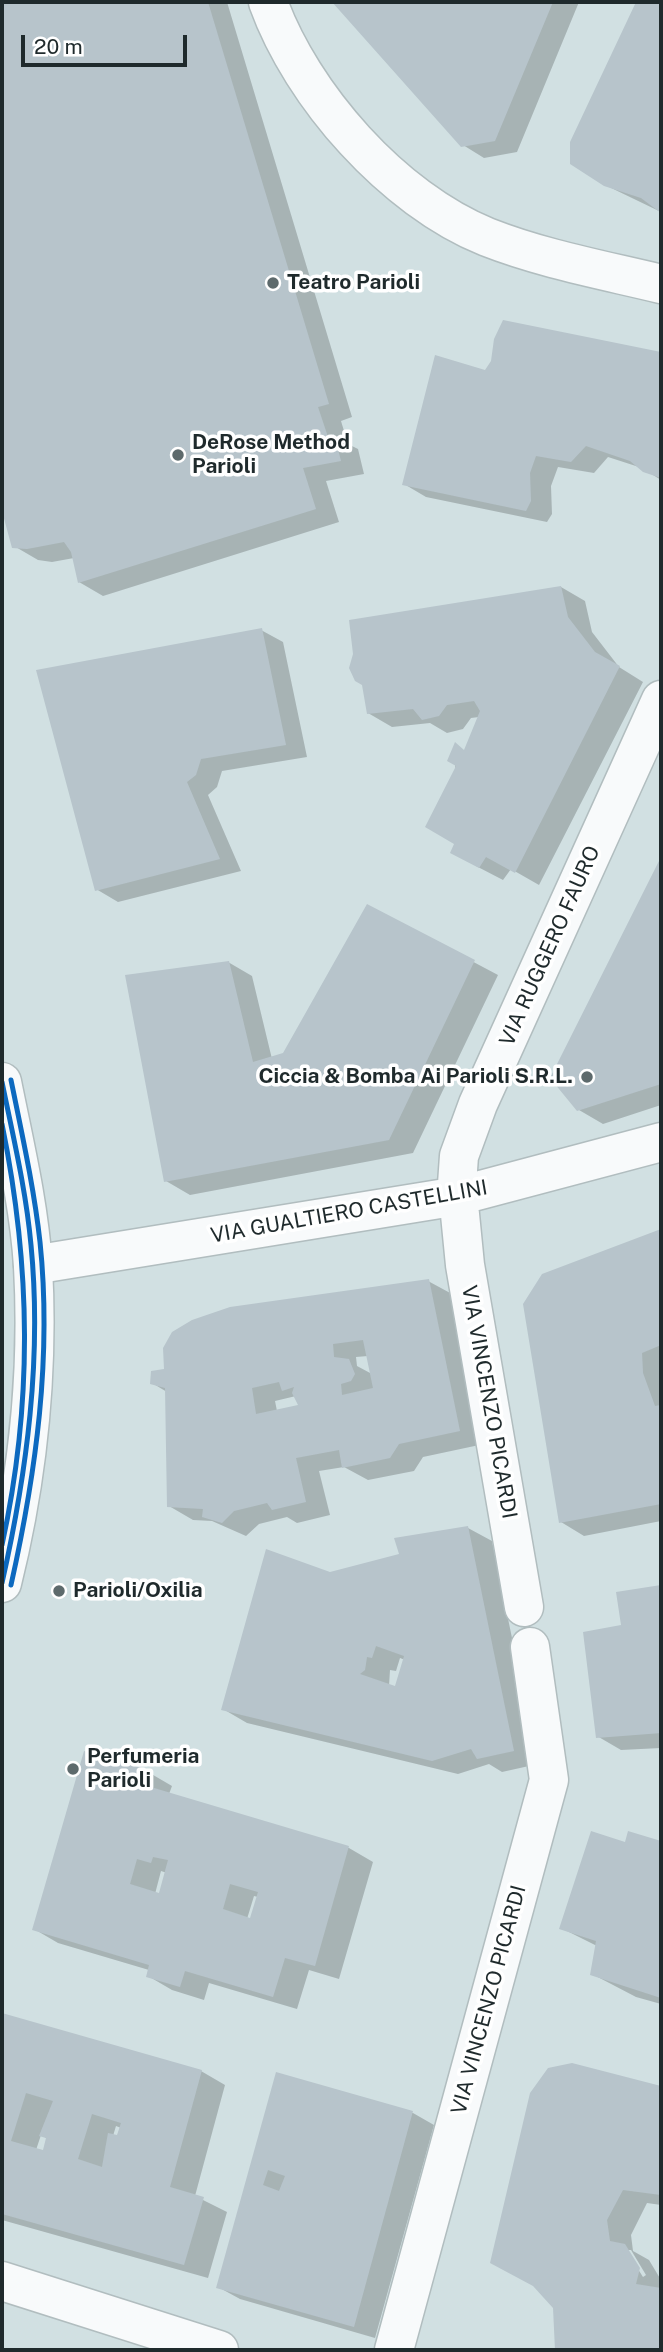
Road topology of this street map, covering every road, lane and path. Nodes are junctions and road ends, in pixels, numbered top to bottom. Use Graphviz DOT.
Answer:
graph roads {
  1 [pos="268,2"];
  2 [pos="661,284"];
  3 [pos="661,700"];
  4 [pos="2,1082"];
  5 [pos="661,1142"];
  6 [pos="458,1196"];
  7 [pos="33,1265"];
  8 [pos="2,1583"];
  9 [pos="524,1607"];
  10 [pos="530,1647"];
  11 [pos="2,2281"];
  12 [pos="219,2350"];
  13 [pos="394,2350"];
  1 -- 2 [label="street"];
  3 -- 6 [label="street, VIA RUGGERO FAURO"];
  4 -- 7 [label="street"];
  5 -- 6 [label="street, VIA GUALTIERO CASTELLINI"];
  6 -- 7 [label="street, VIA GUALTIERO CASTELLINI"];
  6 -- 9 [label="street, VIA VINCENZO PICARDI"];
  7 -- 8 [label="street"];
  10 -- 13 [label="street, VIA VINCENZO PICARDI"];
  11 -- 12 [label="street"];
}
